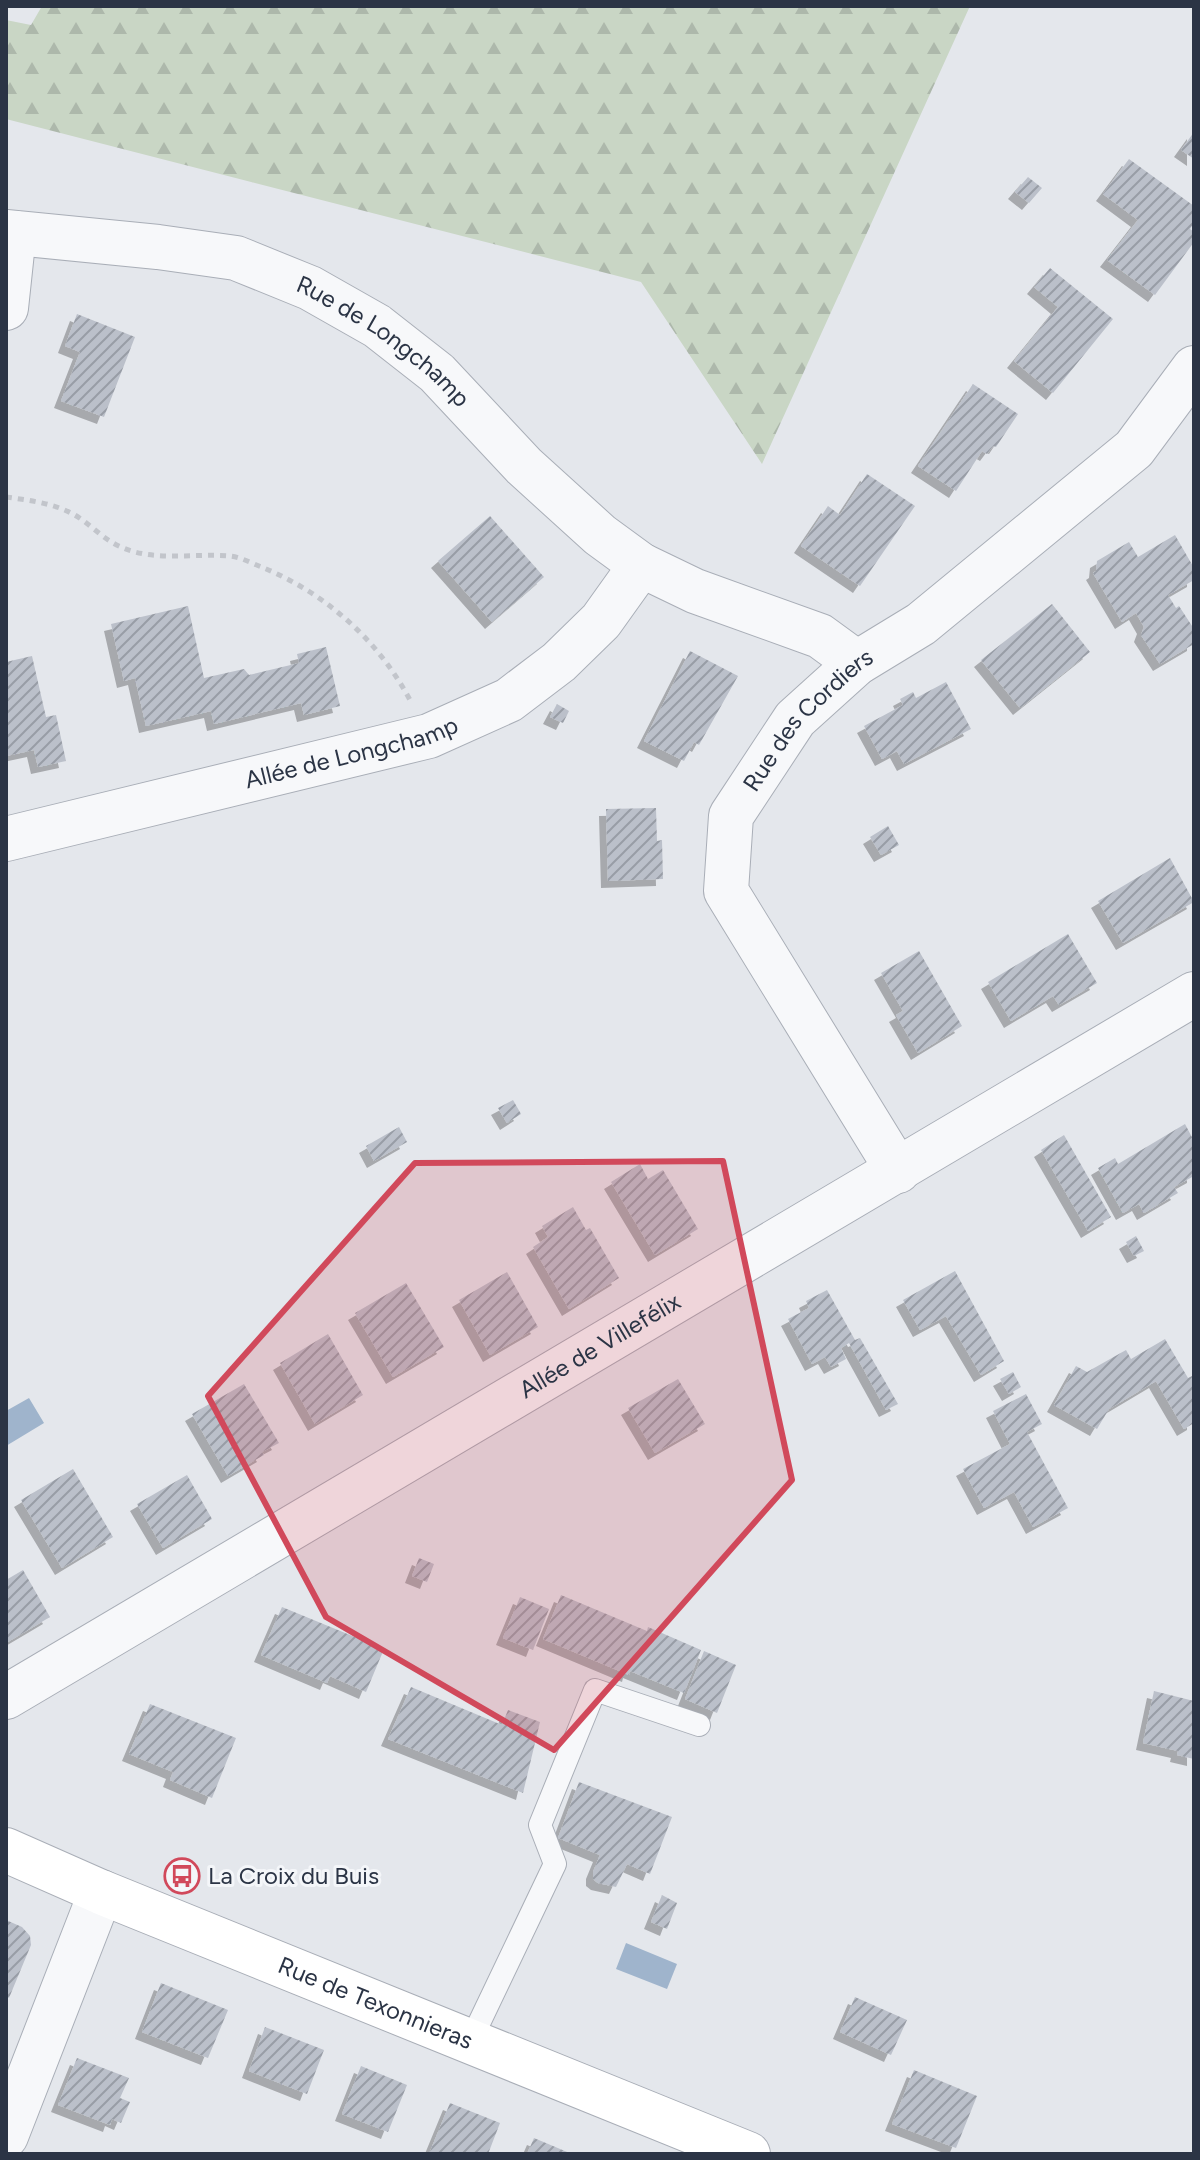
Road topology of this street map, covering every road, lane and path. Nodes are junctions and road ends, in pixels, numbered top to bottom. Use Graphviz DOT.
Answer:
graph roads {
  1 [pos="10,233"];
  2 [pos="6,308"];
  3 [pos="1194,368"];
  4 [pos="6,497"];
  5 [pos="641,565"];
  6 [pos="857,663"];
  7 [pos="429,736"];
  8 [pos="6,839"];
  9 [pos="1194,994"];
  10 [pos="898,1171"];
  11 [pos="6,1697"];
  12 [pos="699,1725"];
  13 [pos="6,1850"];
  14 [pos="101,1892"];
  15 [pos="470,2042"];
  16 [pos="6,2136"];
  17 [pos="748,2154"];
  1 -- 2 [label="street"];
  1 -- 5 [label="street, Rue de Longchamp"];
  3 -- 6 [label="street, Rue des Cordiers"];
  4 -- 7 [label="path"];
  5 -- 6 [label="street, Rue de Longchamp"];
  5 -- 7 [label="street, Allée de Longchamp"];
  6 -- 10 [label="street, Rue des Cordiers"];
  7 -- 8 [label="street, Allée de Longchamp"];
  9 -- 10 [label="street, Allée de Villefélix"];
  10 -- 11 [label="street, Allée de Villefélix"];
  12 -- 15 [label="lane"];
  13 -- 14 [label="main road, Rue de Texonnieras"];
  14 -- 15 [label="main road, Rue de Texonnieras"];
  14 -- 16 [label="street"];
  15 -- 17 [label="main road, Rue de Texonnieras"];
}
